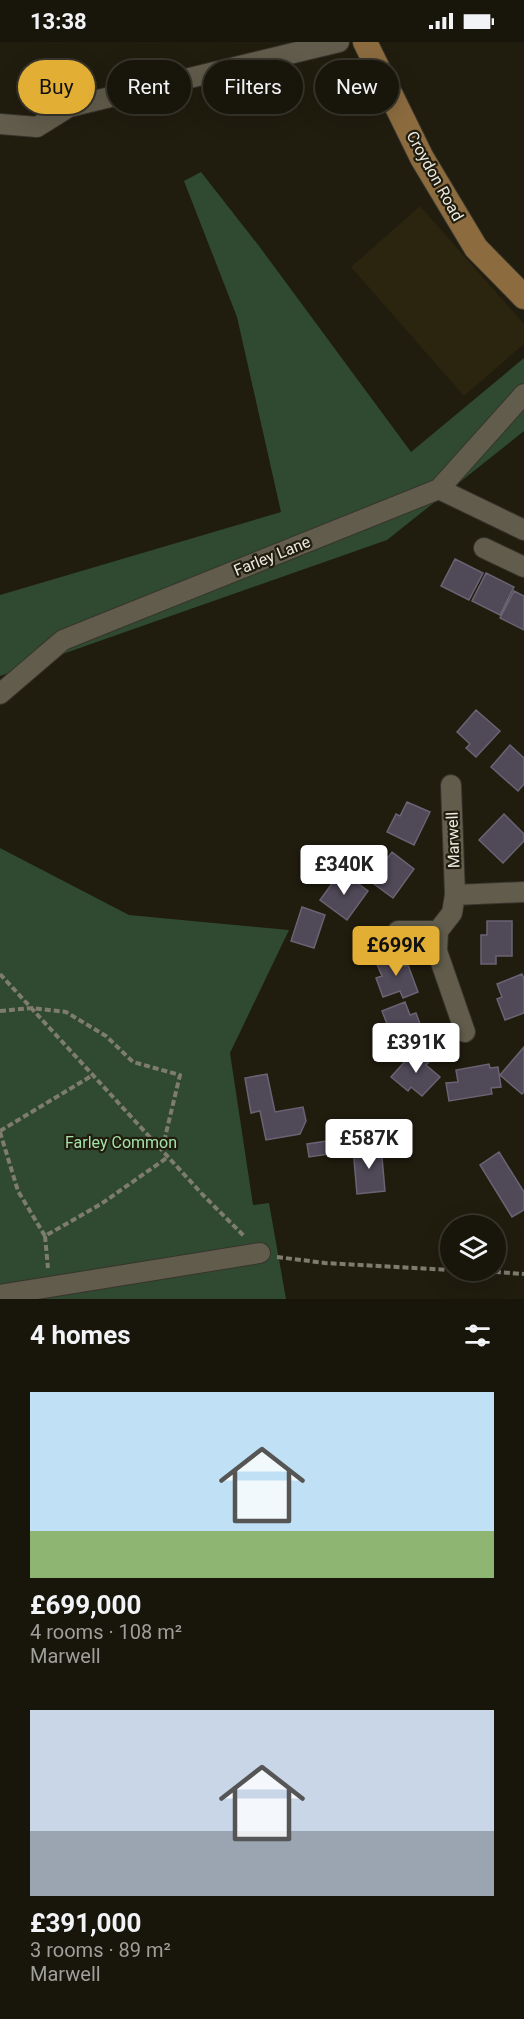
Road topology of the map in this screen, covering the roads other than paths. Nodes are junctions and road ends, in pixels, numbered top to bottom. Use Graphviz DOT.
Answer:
graph roads {
  1 [pos="339,42"];
  2 [pos="365,42"];
  3 [pos="0,124"];
  4 [pos="524,297"];
  5 [pos="524,394"];
  6 [pos="439,489"];
  7 [pos="524,530"];
  8 [pos="484,548"];
  9 [pos="524,567"];
  10 [pos="0,694"];
  11 [pos="451,785"];
  12 [pos="524,892"];
  13 [pos="455,895"];
  14 [pos="398,931"];
  15 [pos="438,931"];
  16 [pos="465,1032"];
  17 [pos="266,1255"];
  18 [pos="0,1295"];
  1 -- 3 [label="street"];
  2 -- 4 [label="main road, Croydon Road"];
  5 -- 6 [label="street, Farley Lane"];
  6 -- 7 [label="street"];
  6 -- 10 [label="street, Farley Lane"];
  8 -- 9 [label="street"];
  11 -- 13 [label="street, Marwell"];
  12 -- 13 [label="street"];
  13 -- 15 [label="street, Marwell"];
  14 -- 15 [label="street"];
  15 -- 16 [label="street"];
  17 -- 18 [label="street"];
}
